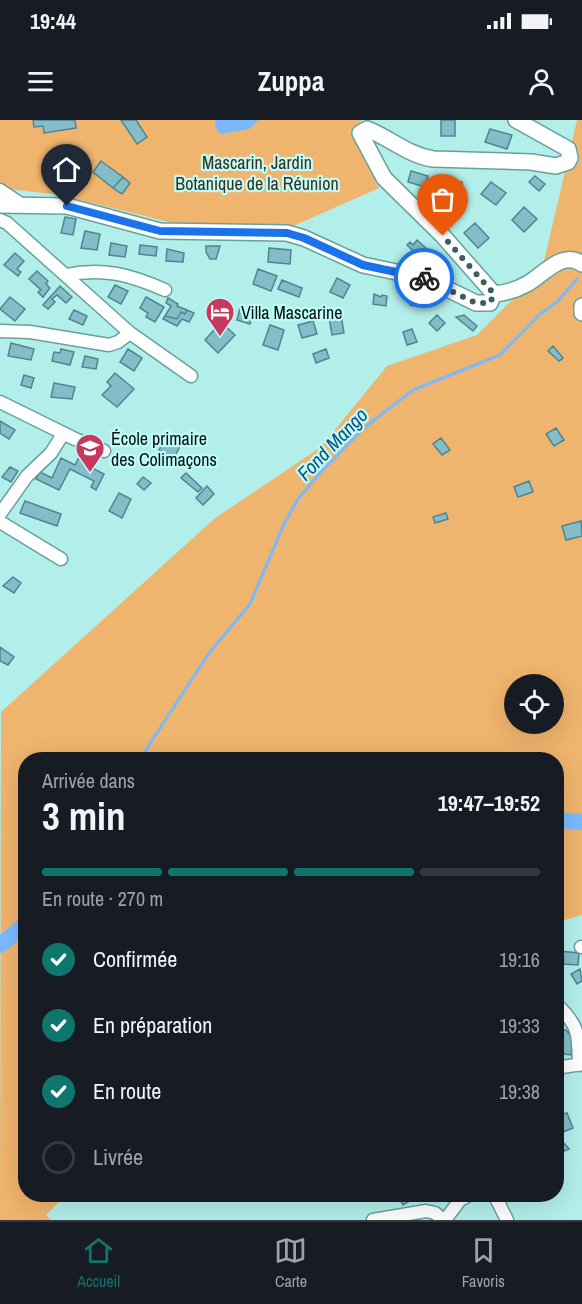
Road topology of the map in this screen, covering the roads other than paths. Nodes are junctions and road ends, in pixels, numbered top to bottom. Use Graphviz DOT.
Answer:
graph roads {
  1 [pos="516,120"];
  2 [pos="0,190"];
  3 [pos="21,204"];
  4 [pos="0,205"];
  5 [pos="0,220"];
  6 [pos="582,264"];
  7 [pos="66,275"];
  8 [pos="165,290"];
  9 [pos="494,294"];
  10 [pos="582,306"];
  11 [pos="582,313"];
  12 [pos="0,331"];
  13 [pos="130,333"];
  14 [pos="191,376"];
  15 [pos="0,402"];
  16 [pos="63,434"];
  17 [pos="104,451"];
  18 [pos="0,514"];
  19 [pos="0,522"];
  20 [pos="61,559"];
  21 [pos="564,1012"];
  22 [pos="580,1065"];
  23 [pos="564,1067"];
  24 [pos="458,1202"];
  25 [pos="498,1202"];
  26 [pos="373,1220"];
  27 [pos="444,1220"];
  28 [pos="507,1220"];
  1 -- 9 [label="main road"];
  2 -- 3 [label="street"];
  3 -- 4 [label="main road"];
  3 -- 9 [label="main road"];
  5 -- 7 [label="street"];
  6 -- 9 [label="main road"];
  7 -- 8 [label="street"];
  7 -- 13 [label="street"];
  10 -- 11 [label="main road"];
  12 -- 13 [label="street"];
  13 -- 14 [label="street"];
  15 -- 16 [label="street"];
  16 -- 17 [label="street"];
  16 -- 18 [label="street"];
  19 -- 20 [label="street"];
  21 -- 22 [label="street"];
  22 -- 23 [label="street"];
  24 -- 27 [label="street"];
  25 -- 28 [label="street"];
  26 -- 27 [label="street"];
}
